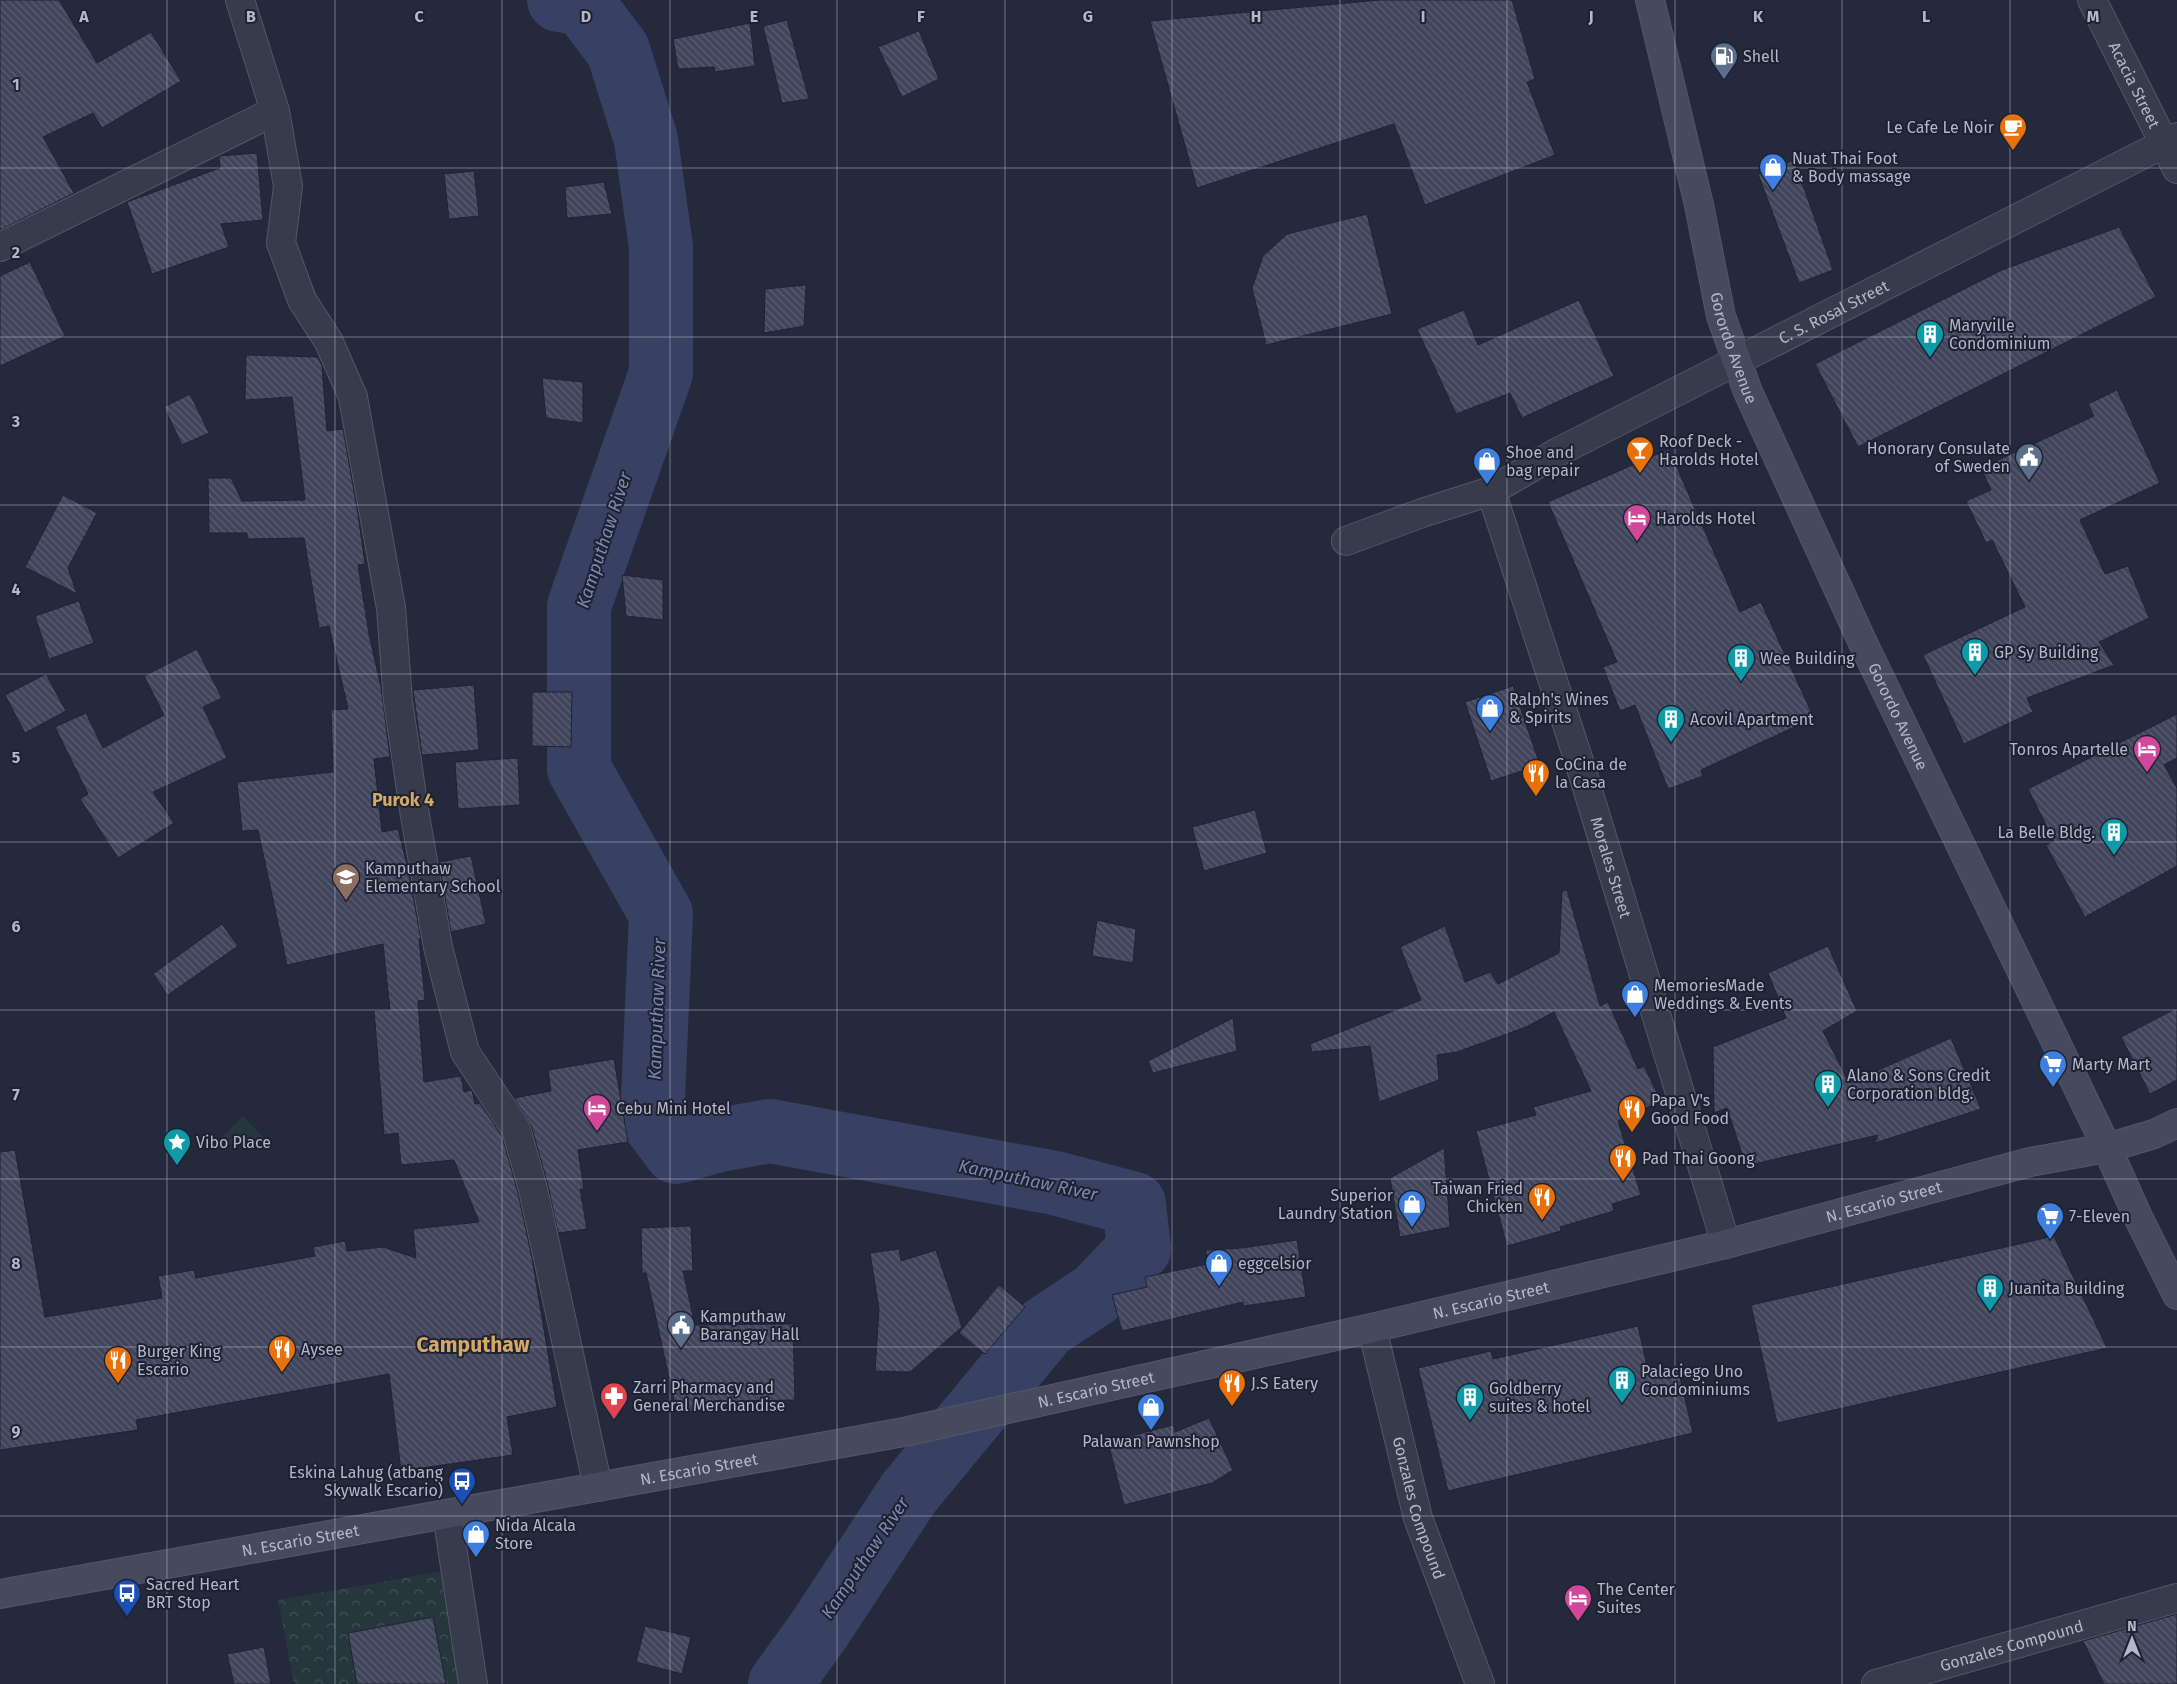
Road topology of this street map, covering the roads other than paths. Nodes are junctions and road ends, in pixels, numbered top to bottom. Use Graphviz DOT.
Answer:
graph roads {
  1 [pos="240,0"];
  2 [pos="1650,0"];
  3 [pos="2092,0"];
  4 [pos="275,111"];
  5 [pos="2171,140"];
  6 [pos="2177,169"];
  7 [pos="0,248"];
  8 [pos="1737,360"];
  9 [pos="1491,491"];
  10 [pos="1346,541"];
  11 [pos="2177,1123"];
  12 [pos="2107,1148"];
  13 [pos="1726,1244"];
  14 [pos="2177,1295"];
  15 [pos="1372,1328"];
  16 [pos="598,1487"];
  17 [pos="446,1514"];
  18 [pos="0,1594"];
  19 [pos="2177,1598"];
  20 [pos="473,1684"];
  21 [pos="1480,1684"];
  22 [pos="1876,1684"];
  1 -- 4 [label="street"];
  2 -- 8 [label="main road, Gorordo Avenue"];
  3 -- 5 [label="street, Acacia Street"];
  4 -- 7 [label="street"];
  4 -- 16 [label="street"];
  5 -- 6 [label="street, Acacia Street"];
  5 -- 8 [label="street, C. S. Rosal Street"];
  8 -- 9 [label="street, C. S. Rosal Street"];
  8 -- 12 [label="main road, Gorordo Avenue"];
  9 -- 10 [label="street, C. S. Rosal Street"];
  9 -- 13 [label="street, Morales Street"];
  11 -- 12 [label="main road, N. Escario Street"];
  12 -- 13 [label="main road, N. Escario Street"];
  12 -- 14 [label="main road, Gorordo Avenue"];
  13 -- 15 [label="main road, N. Escario Street"];
  15 -- 16 [label="main road, N. Escario Street"];
  15 -- 21 [label="street, Gonzales Compound"];
  16 -- 17 [label="main road, N. Escario Street"];
  17 -- 18 [label="main road, N. Escario Street"];
  17 -- 20 [label="street"];
  19 -- 22 [label="street, Gonzales Compound"];
}
